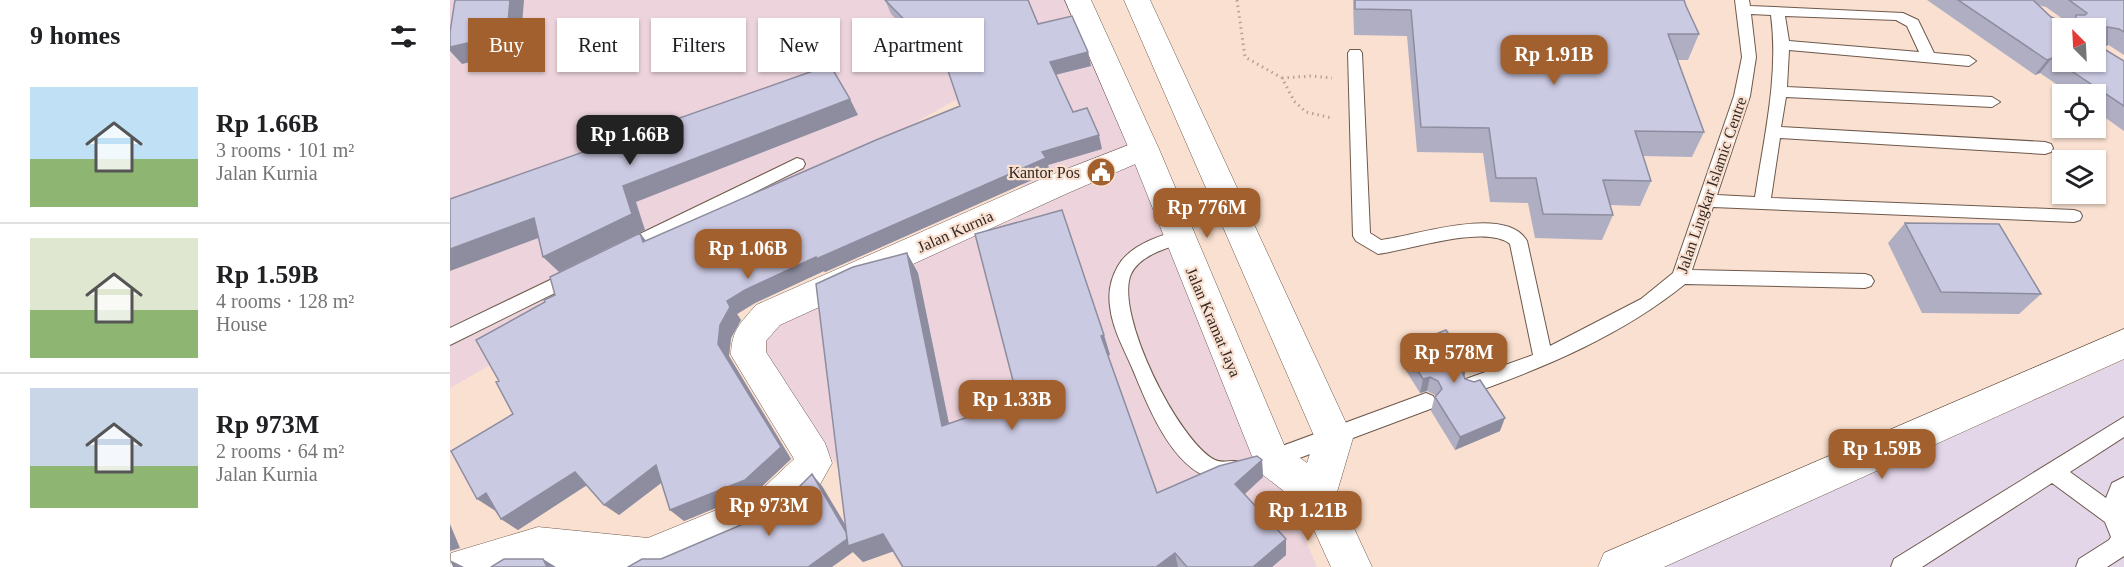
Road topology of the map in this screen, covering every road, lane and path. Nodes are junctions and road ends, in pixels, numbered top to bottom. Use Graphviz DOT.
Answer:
graph roads {
  1 [pos="1078,0"];
  2 [pos="1137,0"];
  3 [pos="1237,0"];
  4 [pos="1743,5"];
  5 [pos="1777,12"];
  6 [pos="1782,45"];
  7 [pos="1355,53"];
  8 [pos="1929,58"];
  9 [pos="1969,61"];
  10 [pos="1282,78"];
  11 [pos="1356,89"];
  12 [pos="1779,92"];
  13 [pos="1992,102"];
  14 [pos="1357,118"];
  15 [pos="1773,132"];
  16 [pos="2045,148"];
  17 [pos="1144,149"];
  18 [pos="797,164"];
  19 [pos="1705,201"];
  20 [pos="1762,203"];
  21 [pos="2074,216"];
  22 [pos="1179,237"];
  23 [pos="608,258"];
  24 [pos="586,269"];
  25 [pos="1681,278"];
  26 [pos="1865,280"];
  27 [pos="450,337"];
  28 [pos="2124,343"];
  29 [pos="1543,359"];
  30 [pos="1470,386"];
  31 [pos="1426,402"];
  32 [pos="2124,426"];
  33 [pos="1334,438"];
  34 [pos="1271,459"];
  35 [pos="2053,472"];
  36 [pos="2124,487"];
  37 [pos="1317,493"];
  38 [pos="2113,515"];
  39 [pos="465,567"];
  40 [pos="1352,567"];
  41 [pos="1618,567"];
  42 [pos="1902,567"];
  43 [pos="2087,567"];
  1 -- 17 [label="street, Jalan Kramat Jaya"];
  2 -- 33 [label="street"];
  3 -- 10 [label="path"];
  4 -- 5 [label="lane"];
  4 -- 19 [label="lane, Jalan Lingkar Islamic Centre"];
  5 -- 6 [label="lane"];
  5 -- 8 [label="lane"];
  6 -- 8 [label="lane"];
  6 -- 12 [label="lane"];
  7 -- 11 [label="lane"];
  8 -- 9 [label="lane"];
  10 -- 11 [label="path"];
  10 -- 14 [label="path"];
  11 -- 14 [label="lane"];
  12 -- 13 [label="lane"];
  12 -- 15 [label="lane"];
  14 -- 29 [label="lane"];
  15 -- 16 [label="lane"];
  15 -- 20 [label="lane"];
  17 -- 22 [label="street, Jalan Kramat Jaya"];
  17 -- 39 [label="street, Jalan Kurnia"];
  18 -- 23 [label="lane"];
  19 -- 20 [label="lane"];
  19 -- 25 [label="lane, Jalan Lingkar Islamic Centre"];
  20 -- 21 [label="lane"];
  22 -- 34 [label="street, Jalan Kramat Jaya"];
  22 -- 34 [label="lane"];
  24 -- 27 [label="lane"];
  25 -- 26 [label="lane"];
  25 -- 29 [label="lane, Jalan Lingkar Islamic Centre"];
  28 -- 41 [label="street"];
  29 -- 30 [label="lane, Jalan Lingkar Islamic Centre"];
  31 -- 33 [label="lane"];
  32 -- 35 [label="lane"];
  33 -- 34 [label="lane"];
  33 -- 37 [label="street"];
  34 -- 37 [label="street"];
  35 -- 38 [label="lane"];
  35 -- 42 [label="lane"];
  36 -- 38 [label="lane"];
  37 -- 40 [label="street"];
  38 -- 43 [label="lane"];
}
